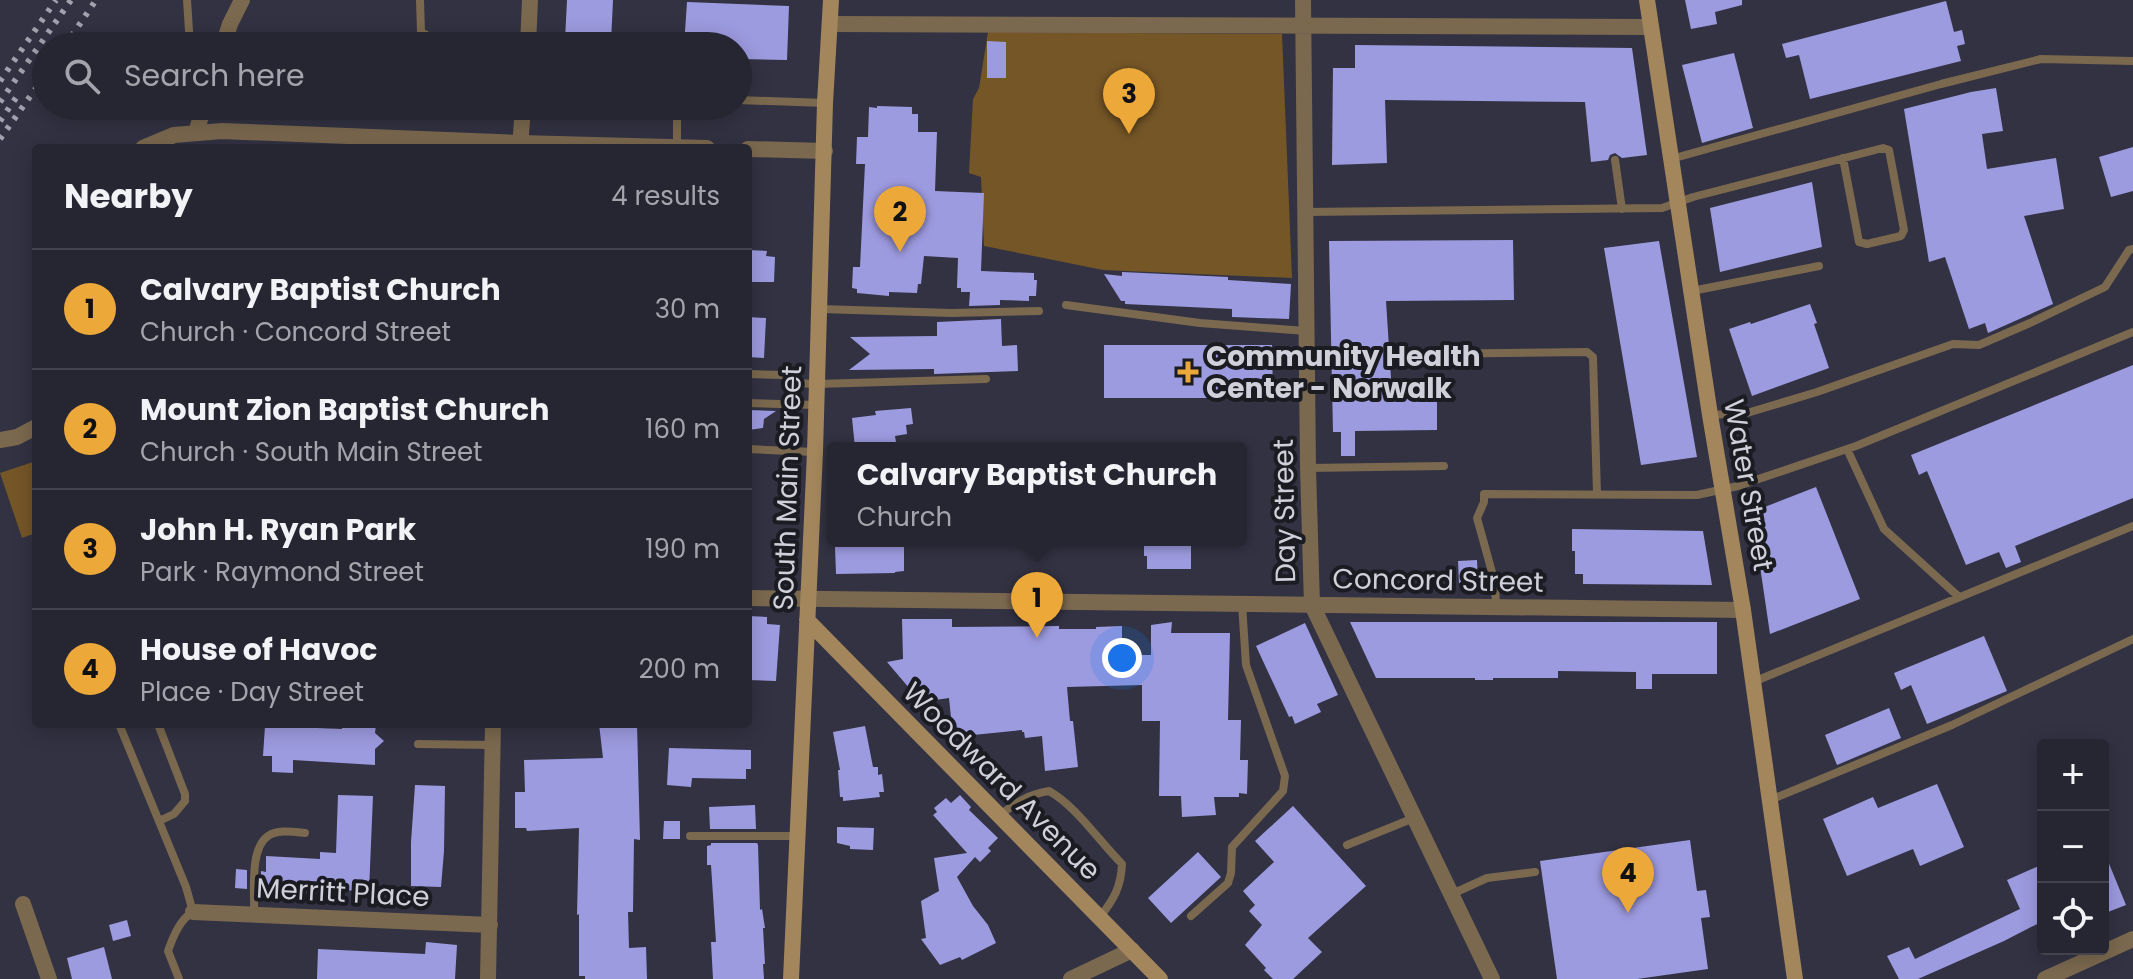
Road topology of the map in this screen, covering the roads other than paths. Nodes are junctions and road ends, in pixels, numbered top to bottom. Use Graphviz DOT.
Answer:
graph roads {
  1 [pos="187,0"];
  2 [pos="242,0"];
  3 [pos="420,0"];
  4 [pos="530,0"];
  5 [pos="831,0"];
  6 [pos="1303,0"];
  7 [pos="1647,0"];
  8 [pos="831,24"];
  9 [pos="1304,25"];
  10 [pos="1650,27"];
  11 [pos="189,32"];
  12 [pos="227,32"];
  13 [pos="421,32"];
  14 [pos="529,32"];
  15 [pos="2133,61"];
  16 [pos="752,100"];
  17 [pos="825,103"];
  18 [pos="195,120"];
  19 [pos="200,120"];
  20 [pos="522,120"];
  21 [pos="677,120"];
  22 [pos="196,133"];
  23 [pos="298,141"];
  24 [pos="153,144"];
  25 [pos="431,144"];
  26 [pos="520,144"];
  27 [pos="677,144"];
  28 [pos="752,149"];
  29 [pos="825,151"];
  30 [pos="1843,158"];
  31 [pos="1671,159"];
  32 [pos="1615,160"];
  33 [pos="1678,203"];
  34 [pos="1622,209"];
  35 [pos="1305,212"];
  36 [pos="2133,249"];
  37 [pos="1819,266"];
  38 [pos="1691,292"];
  39 [pos="1066,305"];
  40 [pos="820,309"];
  41 [pos="1039,311"];
  42 [pos="1307,331"];
  43 [pos="2133,332"];
  44 [pos="1416,354"];
  45 [pos="752,374"];
  46 [pos="986,379"];
  47 [pos="817,384"];
  48 [pos="752,403"];
  49 [pos="817,405"];
  50 [pos="1710,415"];
  51 [pos="32,429"];
  52 [pos="0,440"];
  53 [pos="752,449"];
  54 [pos="1847,449"];
  55 [pos="815,452"];
  56 [pos="1444,466"];
  57 [pos="1308,468"];
  58 [pos="1723,491"];
  59 [pos="1597,494"];
  60 [pos="2133,526"];
  61 [pos="1959,597"];
  62 [pos="752,598"];
  63 [pos="808,599"];
  64 [pos="1242,604"];
  65 [pos="1312,605"];
  66 [pos="1496,607"];
  67 [pos="1743,610"];
  68 [pos="807,620"];
  69 [pos="2133,639"];
  70 [pos="1753,682"];
  71 [pos="121,728"];
  72 [pos="160,728"];
  73 [pos="493,728"];
  74 [pos="418,744"];
  75 [pos="492,745"];
  76 [pos="1770,800"];
  77 [pos="999,816"];
  78 [pos="1414,818"];
  79 [pos="159,821"];
  80 [pos="305,833"];
  81 [pos="690,836"];
  82 [pos="797,836"];
  83 [pos="1347,845"];
  84 [pos="1535,872"];
  85 [pos="1451,895"];
  86 [pos="23,904"];
  87 [pos="193,912"];
  88 [pos="254,914"];
  89 [pos="1191,916"];
  90 [pos="1100,917"];
  91 [pos="490,925"];
  92 [pos="2133,939"];
  93 [pos="1132,950"];
  94 [pos="49,979"];
  95 [pos="179,979"];
  96 [pos="488,979"];
  97 [pos="791,979"];
  98 [pos="1071,979"];
  99 [pos="1160,979"];
  100 [pos="1492,979"];
  101 [pos="1795,979"];
  102 [pos="2045,979"];
  1 -- 11 [label="lane"];
  2 -- 12 [label="street"];
  3 -- 13 [label="lane"];
  4 -- 14 [label="street"];
  5 -- 8 [label="main road, South Main Street"];
  6 -- 9 [label="street, Day Street"];
  7 -- 10 [label="main road, Water Street"];
  8 -- 9 [label="street"];
  8 -- 17 [label="main road, South Main Street"];
  9 -- 10 [label="street"];
  9 -- 35 [label="street, Day Street"];
  10 -- 31 [label="main road, Water Street"];
  15 -- 31 [label="lane"];
  16 -- 17 [label="lane"];
  17 -- 29 [label="main road, South Main Street"];
  18 -- 22 [label="lane"];
  19 -- 22 [label="street"];
  20 -- 26 [label="street"];
  21 -- 27 [label="lane"];
  22 -- 23 [label="street"];
  22 -- 24 [label="street"];
  23 -- 25 [label="street"];
  28 -- 29 [label="street"];
  29 -- 40 [label="main road, South Main Street"];
  30 -- 30 [label="lane"];
  30 -- 33 [label="lane"];
  31 -- 33 [label="main road, Water Street"];
  32 -- 34 [label="lane"];
  33 -- 34 [label="lane"];
  33 -- 38 [label="main road, Water Street"];
  34 -- 35 [label="lane"];
  35 -- 42 [label="street, Day Street"];
  36 -- 50 [label="lane"];
  37 -- 38 [label="lane"];
  38 -- 50 [label="main road, Water Street"];
  39 -- 42 [label="lane"];
  40 -- 41 [label="lane"];
  40 -- 47 [label="main road, South Main Street"];
  42 -- 57 [label="street, Day Street"];
  43 -- 54 [label="lane"];
  44 -- 59 [label="lane"];
  45 -- 47 [label="lane"];
  46 -- 47 [label="lane"];
  47 -- 49 [label="main road, South Main Street"];
  48 -- 49 [label="lane"];
  49 -- 55 [label="main road, South Main Street"];
  50 -- 58 [label="main road, Water Street"];
  51 -- 52 [label="street"];
  53 -- 55 [label="lane"];
  54 -- 58 [label="lane"];
  54 -- 61 [label="lane"];
  55 -- 63 [label="main road, South Main Street"];
  56 -- 57 [label="lane"];
  57 -- 65 [label="street, Day Street"];
  58 -- 59 [label="lane"];
  58 -- 67 [label="main road, Water Street"];
  59 -- 66 [label="lane"];
  60 -- 61 [label="lane"];
  61 -- 70 [label="lane"];
  62 -- 63 [label="street, Concord Street"];
  63 -- 64 [label="street, Concord Street"];
  63 -- 68 [label="main road, South Main Street"];
  64 -- 65 [label="street, Concord Street"];
  64 -- 89 [label="lane"];
  65 -- 66 [label="street, Concord Street"];
  65 -- 78 [label="street, Day Street"];
  66 -- 67 [label="street, Concord Street"];
  67 -- 70 [label="main road, Water Street"];
  68 -- 77 [label="main road, Woodward Avenue"];
  68 -- 82 [label="main road, South Main Street"];
  69 -- 76 [label="lane"];
  70 -- 76 [label="main road, Water Street"];
  71 -- 79 [label="lane"];
  72 -- 79 [label="lane"];
  73 -- 75 [label="street"];
  74 -- 75 [label="lane"];
  75 -- 91 [label="street"];
  76 -- 101 [label="main road, Water Street"];
  77 -- 90 [label="main road, Woodward Avenue"];
  77 -- 90 [label="lane"];
  78 -- 83 [label="lane"];
  78 -- 85 [label="street, Day Street"];
  79 -- 87 [label="lane"];
  80 -- 88 [label="lane"];
  81 -- 82 [label="lane"];
  82 -- 97 [label="main road, South Main Street"];
  84 -- 85 [label="lane"];
  85 -- 100 [label="street, Day Street"];
  86 -- 94 [label="street"];
  87 -- 88 [label="street, Merritt Place"];
  87 -- 95 [label="lane"];
  88 -- 91 [label="street, Merritt Place"];
  90 -- 93 [label="main road, Woodward Avenue"];
  91 -- 96 [label="street"];
  92 -- 102 [label="street"];
  93 -- 98 [label="street"];
  93 -- 99 [label="main road, Woodward Avenue"];
}
